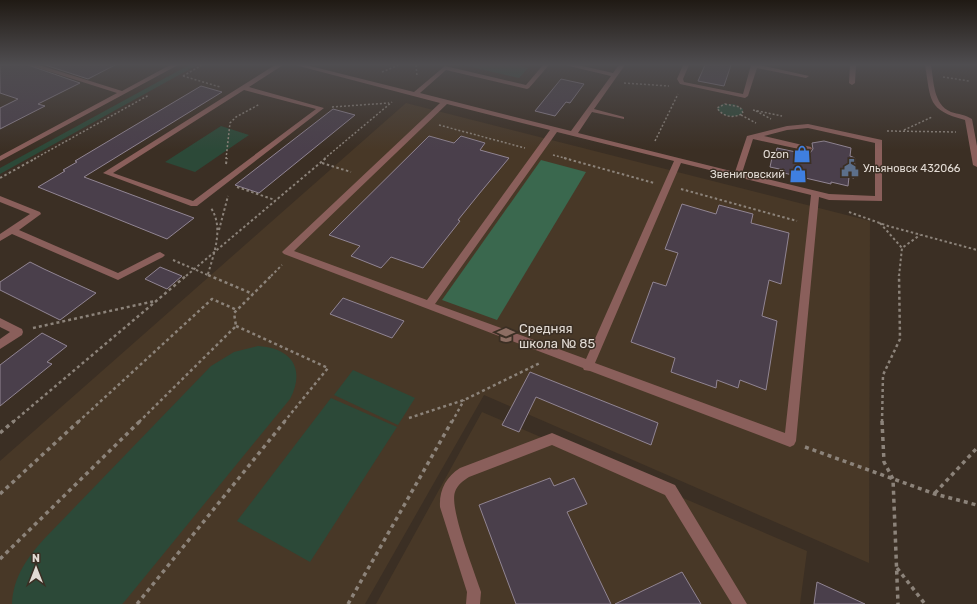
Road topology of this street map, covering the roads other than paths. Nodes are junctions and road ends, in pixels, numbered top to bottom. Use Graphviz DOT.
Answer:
graph roads {
  1 [pos="123,93"];
  2 [pos="234,93"];
  3 [pos="267,93"];
  4 [pos="411,93"];
  5 [pos="602,93"];
  6 [pos="729,93"];
  7 [pos="746,93"];
  8 [pos="934,93"];
  9 [pos="415,94"];
  10 [pos="445,102"];
  11 [pos="590,110"];
  12 [pos="622,118"];
  13 [pos="968,118"];
  14 [pos="977,120"];
  15 [pos="555,129"];
  16 [pos="573,134"];
  17 [pos="755,137"];
  18 [pos="808,149"];
  19 [pos="0,159"];
  20 [pos="678,160"];
  21 [pos="977,165"];
  22 [pos="738,175"];
  23 [pos="815,194"];
  24 [pos="0,199"];
  25 [pos="11,230"];
  26 [pos="0,238"];
  27 [pos="160,255"];
  28 [pos="428,306"];
  29 [pos="0,322"];
  30 [pos="0,345"];
  31 [pos="588,367"];
  32 [pos="473,604"];
  33 [pos="740,604"];
  1 -- 19 [label="street"];
  2 -- 3 [label="street"];
  4 -- 9 [label="street"];
  5 -- 11 [label="street"];
  6 -- 7 [label="street"];
  8 -- 13 [label="street"];
  9 -- 10 [label="street"];
  10 -- 15 [label="street"];
  10 -- 28 [label="street"];
  11 -- 12 [label="street"];
  11 -- 16 [label="street"];
  13 -- 14 [label="street"];
  13 -- 21 [label="street"];
  15 -- 16 [label="street"];
  15 -- 28 [label="street"];
  16 -- 20 [label="street"];
  17 -- 18 [label="street"];
  17 -- 22 [label="street"];
  17 -- 23 [label="street"];
  20 -- 22 [label="street"];
  20 -- 31 [label="street"];
  22 -- 23 [label="street"];
  23 -- 31 [label="street"];
  24 -- 25 [label="street"];
  25 -- 26 [label="street"];
  25 -- 27 [label="street"];
  28 -- 31 [label="street"];
  29 -- 30 [label="street"];
  32 -- 33 [label="street"];
}
